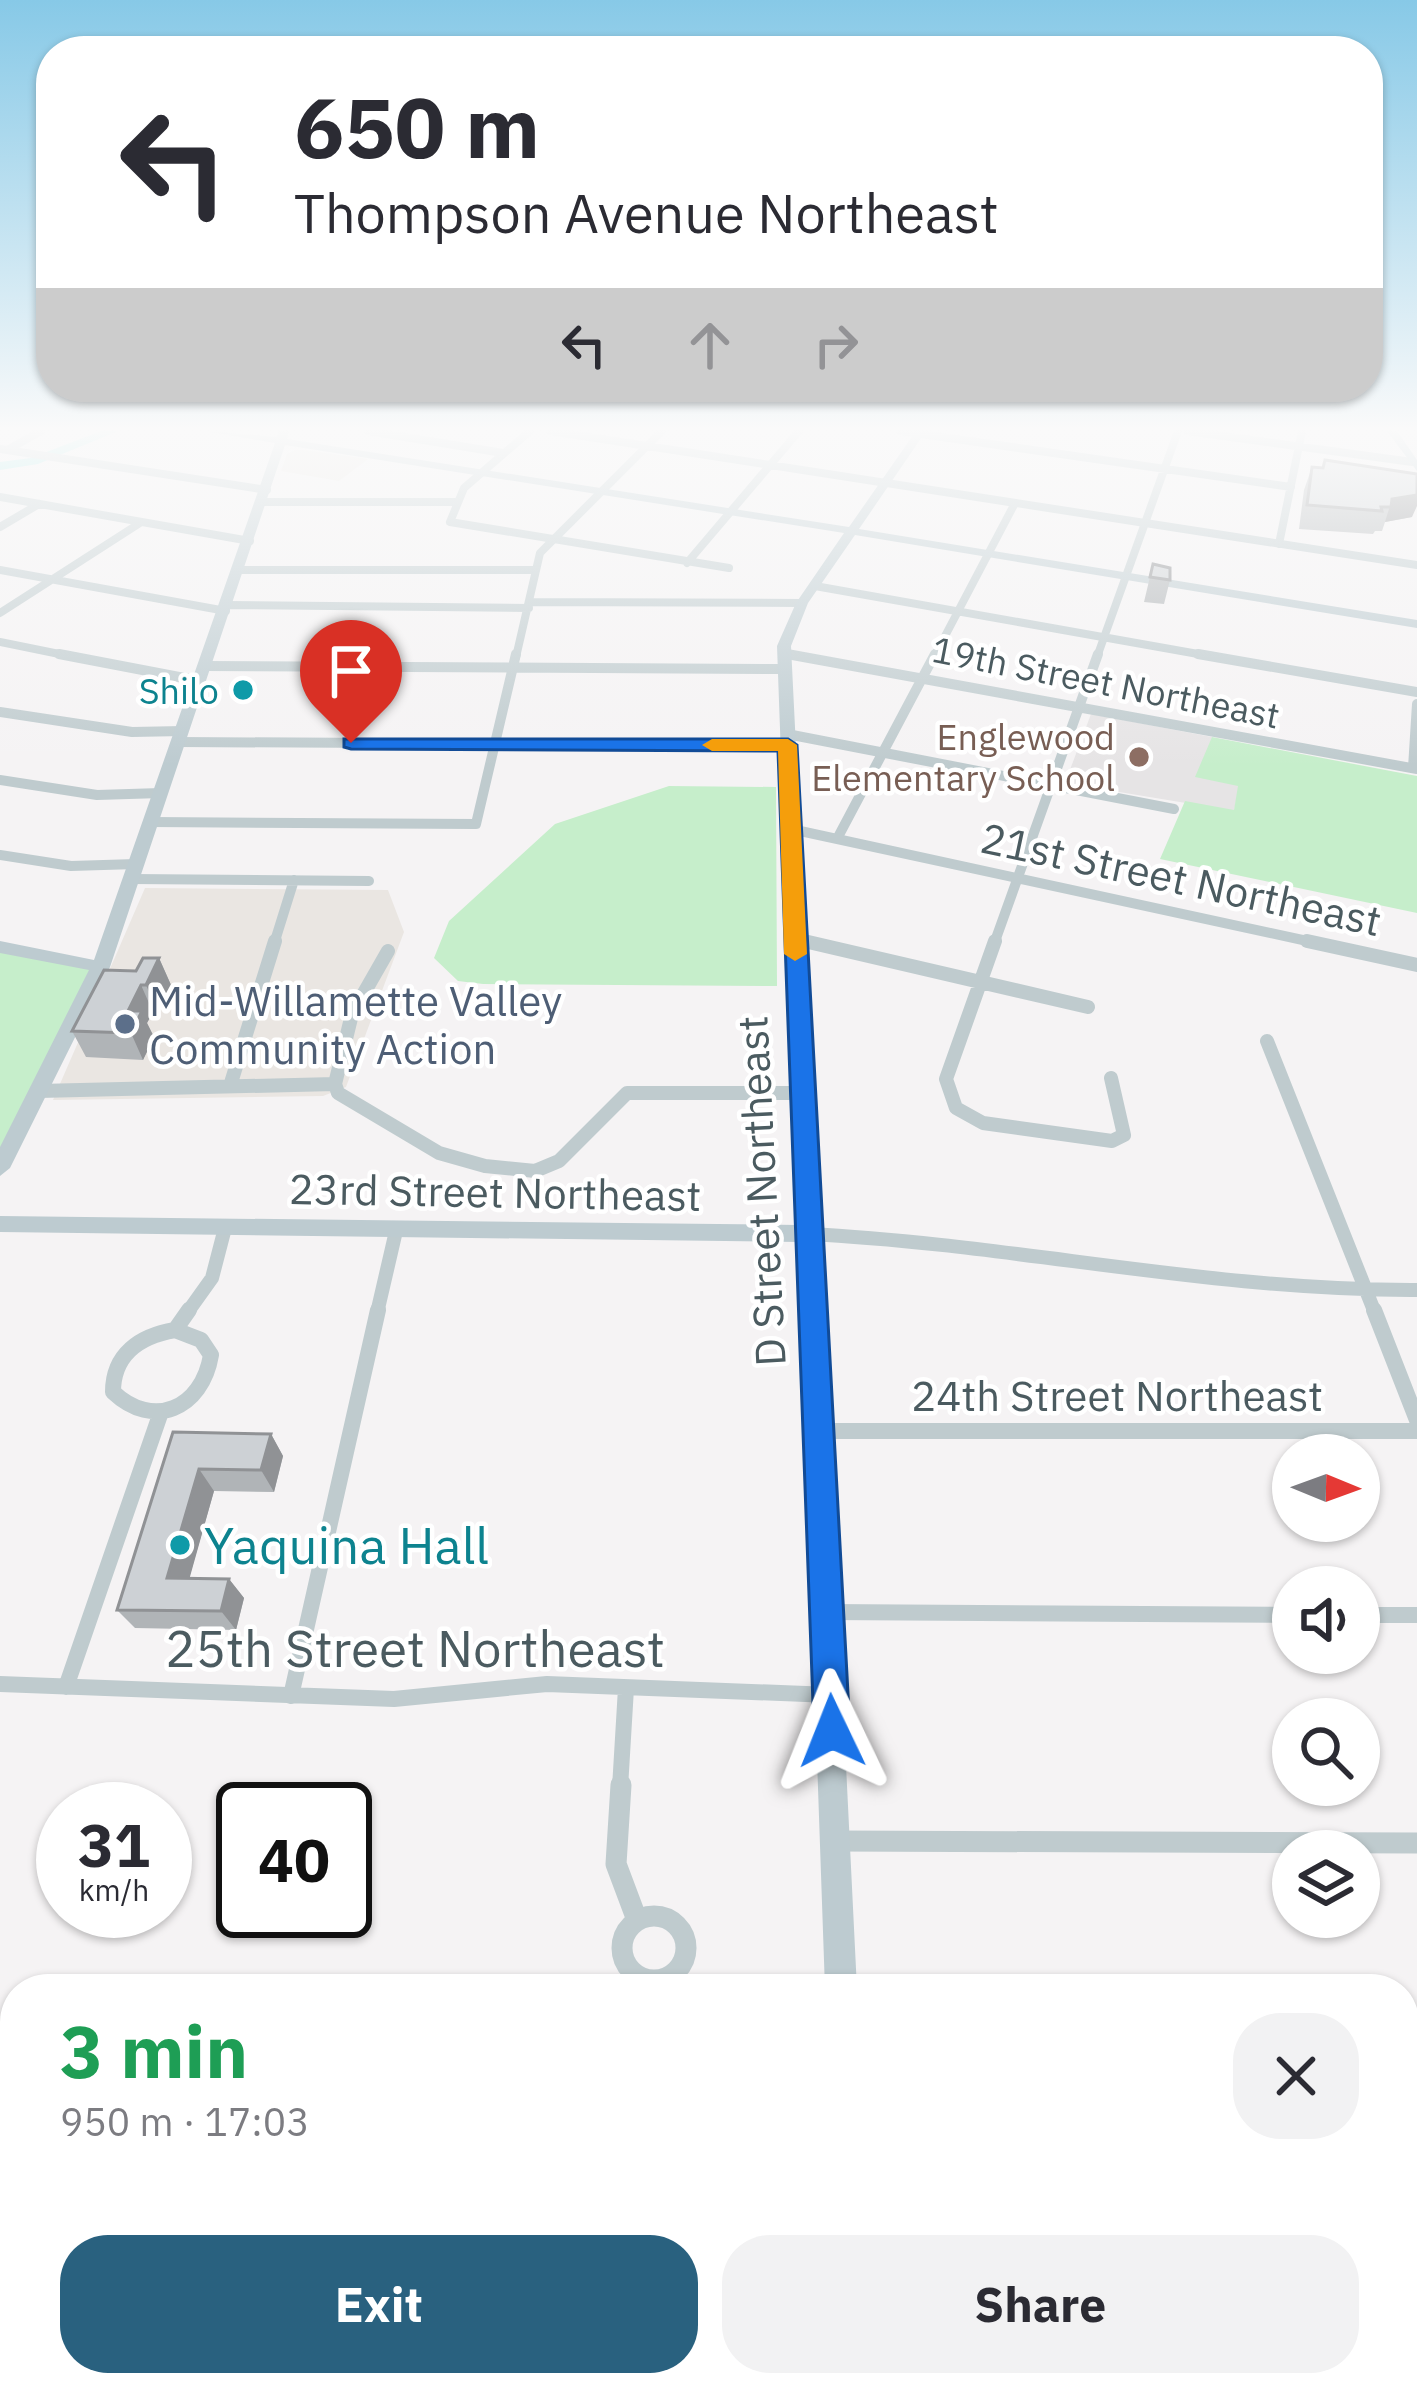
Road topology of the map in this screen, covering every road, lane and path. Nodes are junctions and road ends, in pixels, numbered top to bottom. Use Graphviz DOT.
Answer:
graph roads {
  1 [pos="109,543"];
  2 [pos="249,543"];
  3 [pos="549,543"];
  4 [pos="568,543"];
  5 [pos="705,543"];
  6 [pos="845,543"];
  7 [pos="925,543"];
  8 [pos="993,543"];
  9 [pos="1138,543"];
  10 [pos="1272,543"];
  11 [pos="1280,544"];
  12 [pos="987,553"];
  13 [pos="687,563"];
  14 [pos="1417,565"];
  15 [pos="729,568"];
  16 [pos="536,569"];
  17 [pos="0,570"];
  18 [pos="239,570"];
  19 [pos="1125,576"];
  20 [pos="51,580"];
  21 [pos="815,586"];
  22 [pos="802,603"];
  23 [pos="530,605"];
  24 [pos="227,608"];
  25 [pos="955,610"];
  26 [pos="0,613"];
  27 [pos="1417,623"];
  28 [pos="1103,636"];
  29 [pos="0,642"];
  30 [pos="784,661"];
  31 [pos="514,668"];
  32 [pos="202,674"];
  33 [pos="923,675"];
  34 [pos="1417,692"];
  35 [pos="1080,704"];
  36 [pos="1417,704"];
  37 [pos="0,712"];
  38 [pos="181,737"];
  39 [pos="788,740"];
  40 [pos="495,744"];
  41 [pos="884,750"];
  42 [pos="1415,769"];
  43 [pos="0,779"];
  44 [pos="1051,784"];
  45 [pos="161,793"];
  46 [pos="1174,809"];
  47 [pos="151,822"];
  48 [pos="791,829"];
  49 [pos="838,837"];
  50 [pos="0,855"];
  51 [pos="134,871"];
  52 [pos="1017,877"];
  53 [pos="294,880"];
  54 [pos="369,881"];
  55 [pos="795,939"];
  56 [pos="0,947"];
  57 [pos="388,951"];
  58 [pos="1417,965"];
  59 [pos="101,967"];
  60 [pos="980,982"];
  61 [pos="1088,1007"];
  62 [pos="1267,1042"];
  63 [pos="1111,1078"];
  64 [pos="335,1084"];
  65 [pos="230,1086"];
  66 [pos="39,1091"];
  67 [pos="801,1093"];
  68 [pos="0,1168"];
  69 [pos="0,1223"];
  70 [pos="225,1228"];
  71 [pos="396,1231"];
  72 [pos="808,1234"];
  73 [pos="1417,1290"];
  74 [pos="1365,1291"];
  75 [pos="175,1330"];
  76 [pos="160,1412"];
  77 [pos="1417,1420"];
  78 [pos="817,1431"];
  79 [pos="1417,1431"];
  80 [pos="827,1612"];
  81 [pos="1272,1615"];
  82 [pos="1380,1615"];
  83 [pos="1417,1616"];
  84 [pos="0,1684"];
  85 [pos="66,1687"];
  86 [pos="626,1688"];
  87 [pos="831,1695"];
  88 [pos="291,1696"];
  89 [pos="835,1841"];
  90 [pos="1417,1843"];
  91 [pos="637,1920"];
  92 [pos="840,1974"];
  1 -- 20 [label="street"];
  2 -- 18 [label="main road"];
  3 -- 16 [label="street"];
  4 -- 13 [label="street"];
  5 -- 13 [label="street"];
  6 -- 21 [label="main road, D Street Northeast"];
  7 -- 12 [label="main road"];
  8 -- 12 [label="street"];
  9 -- 19 [label="street"];
  10 -- 11 [label="street"];
  11 -- 14 [label="street"];
  12 -- 19 [label="main road"];
  12 -- 25 [label="street"];
  13 -- 15 [label="street"];
  16 -- 18 [label="street"];
  16 -- 23 [label="street"];
  17 -- 20 [label="street"];
  18 -- 24 [label="main road"];
  19 -- 27 [label="main road"];
  19 -- 28 [label="street"];
  20 -- 24 [label="street"];
  20 -- 26 [label="street"];
  21 -- 22 [label="main road, D Street Northeast"];
  21 -- 25 [label="street"];
  22 -- 23 [label="street"];
  22 -- 30 [label="main road, D Street Northeast"];
  23 -- 24 [label="street"];
  23 -- 31 [label="street"];
  24 -- 32 [label="main road"];
  25 -- 28 [label="street"];
  25 -- 33 [label="street"];
  28 -- 34 [label="street"];
  28 -- 35 [label="street"];
  29 -- 32 [label="street"];
  30 -- 31 [label="street, 19th Street Northeast"];
  30 -- 33 [label="street, 19th Street Northeast"];
  30 -- 39 [label="main road, D Street Northeast"];
  31 -- 32 [label="street, 19th Street Northeast"];
  31 -- 40 [label="street"];
  32 -- 38 [label="main road"];
  33 -- 35 [label="street, 19th Street Northeast"];
  33 -- 41 [label="street"];
  35 -- 42 [label="street, 19th Street Northeast"];
  35 -- 44 [label="street"];
  36 -- 42 [label="street"];
  37 -- 38 [label="street"];
  38 -- 40 [label="street"];
  38 -- 45 [label="main road"];
  39 -- 40 [label="street"];
  39 -- 41 [label="street"];
  39 -- 48 [label="main road, D Street Northeast"];
  40 -- 47 [label="street"];
  41 -- 44 [label="street"];
  41 -- 49 [label="street"];
  43 -- 45 [label="street"];
  44 -- 46 [label="street"];
  44 -- 52 [label="street"];
  45 -- 47 [label="main road"];
  47 -- 51 [label="main road"];
  48 -- 49 [label="street, 21st Street Northeast"];
  48 -- 55 [label="main road, D Street Northeast"];
  49 -- 52 [label="street, 21st Street Northeast"];
  50 -- 51 [label="street"];
  51 -- 53 [label="street"];
  51 -- 59 [label="main road"];
  52 -- 58 [label="street, 21st Street Northeast"];
  52 -- 60 [label="street"];
  53 -- 54 [label="street"];
  53 -- 65 [label="street"];
  55 -- 60 [label="street"];
  55 -- 67 [label="main road, D Street Northeast"];
  56 -- 59 [label="main road"];
  57 -- 64 [label="street"];
  59 -- 66 [label="main road"];
  60 -- 61 [label="street"];
  60 -- 63 [label="street"];
  62 -- 74 [label="street"];
  64 -- 65 [label="street"];
  64 -- 67 [label="street"];
  65 -- 66 [label="street"];
  66 -- 68 [label="main road"];
  67 -- 72 [label="main road, D Street Northeast"];
  69 -- 70 [label="main road, 23rd Street Northeast"];
  70 -- 71 [label="main road, 23rd Street Northeast"];
  70 -- 75 [label="street"];
  71 -- 72 [label="main road, 23rd Street Northeast"];
  71 -- 88 [label="street"];
  72 -- 74 [label="street, 23rd Street Northeast"];
  72 -- 78 [label="main road, D Street Northeast"];
  73 -- 74 [label="street, 23rd Street Northeast"];
  74 -- 77 [label="street"];
  75 -- 76 [label="street"];
  75 -- 76 [label="street"];
  76 -- 85 [label="street"];
  78 -- 79 [label="street, 24th Street Northeast"];
  78 -- 80 [label="main road, D Street Northeast"];
  80 -- 81 [label="street"];
  80 -- 87 [label="main road, D Street Northeast"];
  82 -- 83 [label="street"];
  84 -- 85 [label="street, 25th Street Northeast"];
  85 -- 88 [label="street, 25th Street Northeast"];
  86 -- 87 [label="street, 25th Street Northeast"];
  86 -- 88 [label="street, 25th Street Northeast"];
  86 -- 91 [label="street"];
  87 -- 89 [label="main road, D Street Northeast"];
  89 -- 90 [label="street"];
  89 -- 92 [label="main road, D Street Northeast"];
}
